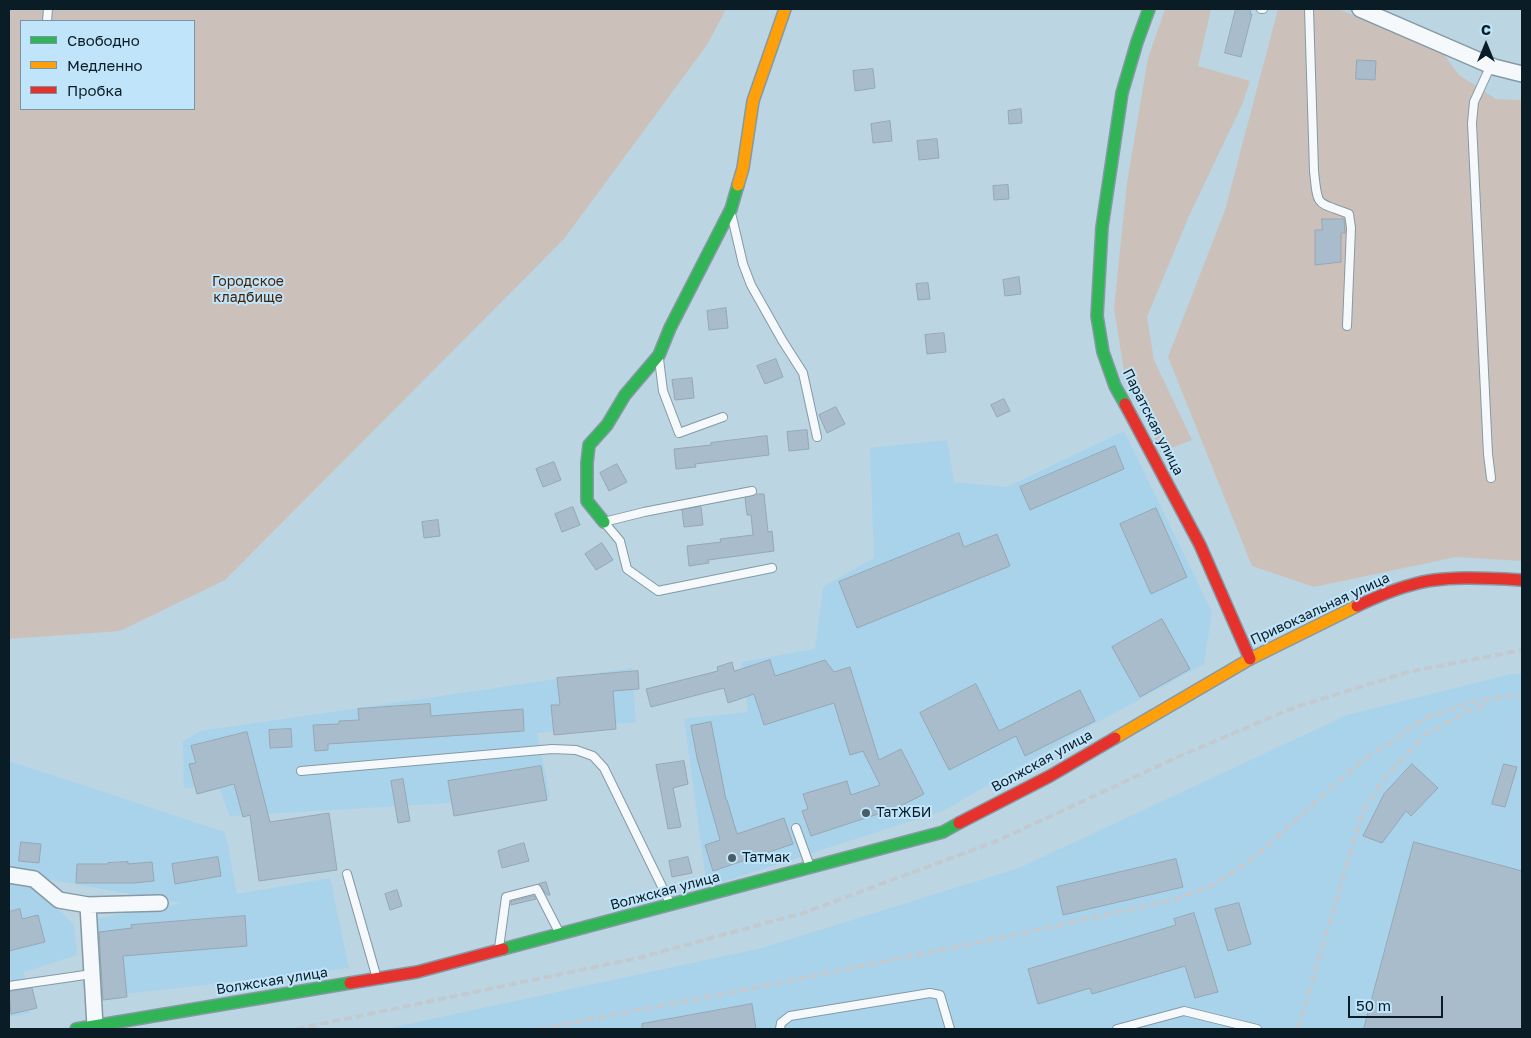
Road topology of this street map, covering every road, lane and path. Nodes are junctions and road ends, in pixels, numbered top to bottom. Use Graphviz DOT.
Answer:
graph roads {
  1 [pos="785,9"];
  2 [pos="1149,9"];
  3 [pos="1309,9"];
  4 [pos="1360,9"];
  5 [pos="1491,65"];
  6 [pos="1522,74"];
  7 [pos="730,209"];
  8 [pos="1347,326"];
  9 [pos="659,356"];
  10 [pos="723,417"];
  11 [pos="817,437"];
  12 [pos="1491,478"];
  13 [pos="752,491"];
  14 [pos="604,522"];
  15 [pos="772,568"];
  16 [pos="1522,580"];
  17 [pos="1250,659"];
  18 [pos="301,771"];
  19 [pos="796,828"];
  20 [pos="810,867"];
  21 [pos="347,874"];
  22 [pos="9,875"];
  23 [pos="160,903"];
  24 [pos="671,904"];
  25 [pos="88,906"];
  26 [pos="560,934"];
  27 [pos="499,950"];
  28 [pos="92,974"];
  29 [pos="377,979"];
  30 [pos="9,986"];
  31 [pos="95,1026"];
  32 [pos="76,1029"];
  33 [pos="780,1029"];
  34 [pos="950,1029"];
  35 [pos="1117,1029"];
  36 [pos="1257,1029"];
  1 -- 7 [label="main road"];
  2 -- 17 [label="main road, Паратская улица"];
  3 -- 8 [label="lane"];
  4 -- 5 [label="street"];
  5 -- 6 [label="street"];
  5 -- 12 [label="lane"];
  7 -- 9 [label="main road"];
  7 -- 11 [label="lane"];
  9 -- 10 [label="lane"];
  9 -- 14 [label="main road"];
  13 -- 14 [label="lane"];
  14 -- 15 [label="lane"];
  16 -- 17 [label="main road, Привокзальная улица"];
  17 -- 20 [label="main road, Волжская улица"];
  18 -- 24 [label="lane"];
  19 -- 20 [label="lane"];
  20 -- 24 [label="main road, Волжская улица"];
  21 -- 29 [label="lane"];
  22 -- 25 [label="street"];
  23 -- 25 [label="street"];
  24 -- 26 [label="main road, Волжская улица"];
  25 -- 28 [label="street"];
  26 -- 27 [label="main road, Волжская улица"];
  26 -- 27 [label="lane"];
  27 -- 29 [label="main road, Волжская улица"];
  28 -- 30 [label="lane"];
  28 -- 31 [label="street"];
  29 -- 31 [label="main road, Волжская улица"];
  31 -- 32 [label="main road, Волжская улица"];
  33 -- 34 [label="lane"];
  35 -- 36 [label="lane"];
}
